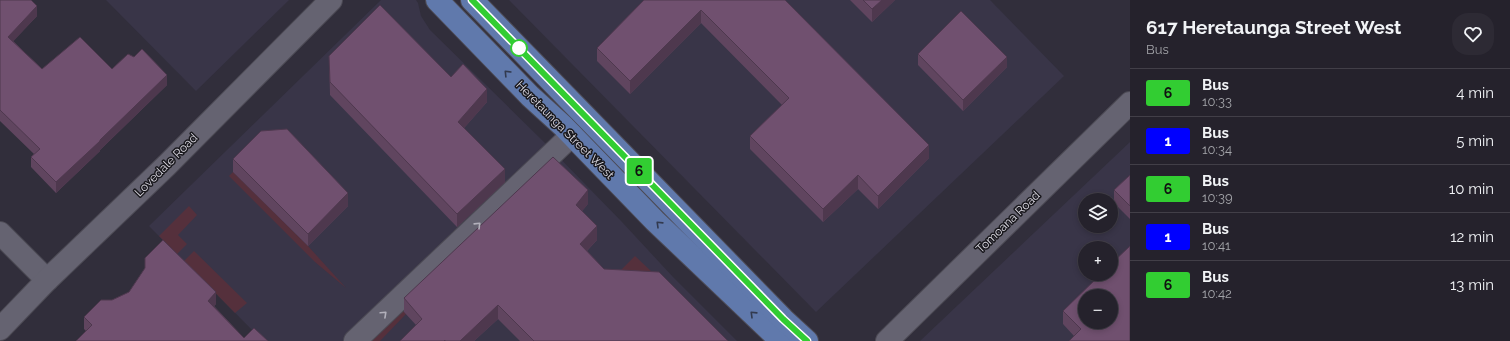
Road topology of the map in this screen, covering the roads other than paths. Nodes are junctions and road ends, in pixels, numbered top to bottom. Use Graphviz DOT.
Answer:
graph roads {
  1 [pos="331,0"];
  2 [pos="437,0"];
  3 [pos="472,0"];
  4 [pos="1130,103"];
  5 [pos="572,135"];
  6 [pos="0,233"];
  7 [pos="47,280"];
  8 [pos="0,329"];
  9 [pos="355,341"];
  10 [pos="781,341"];
  11 [pos="807,341"];
  12 [pos="887,341"];
  1 -- 7 [label="street, Lovedale Road"];
  5 -- 2 [label="main road, Heretaunga Street West, one-way"];
  3 -- 11 [label="main road, Heretaunga Street West"];
  4 -- 12 [label="street, Tomoana Road"];
  9 -- 5 [label="street, one-way"];
  10 -- 5 [label="main road, Heretaunga Street West, one-way"];
  6 -- 7 [label="street"];
  7 -- 8 [label="street, Lovedale Road"];
}
